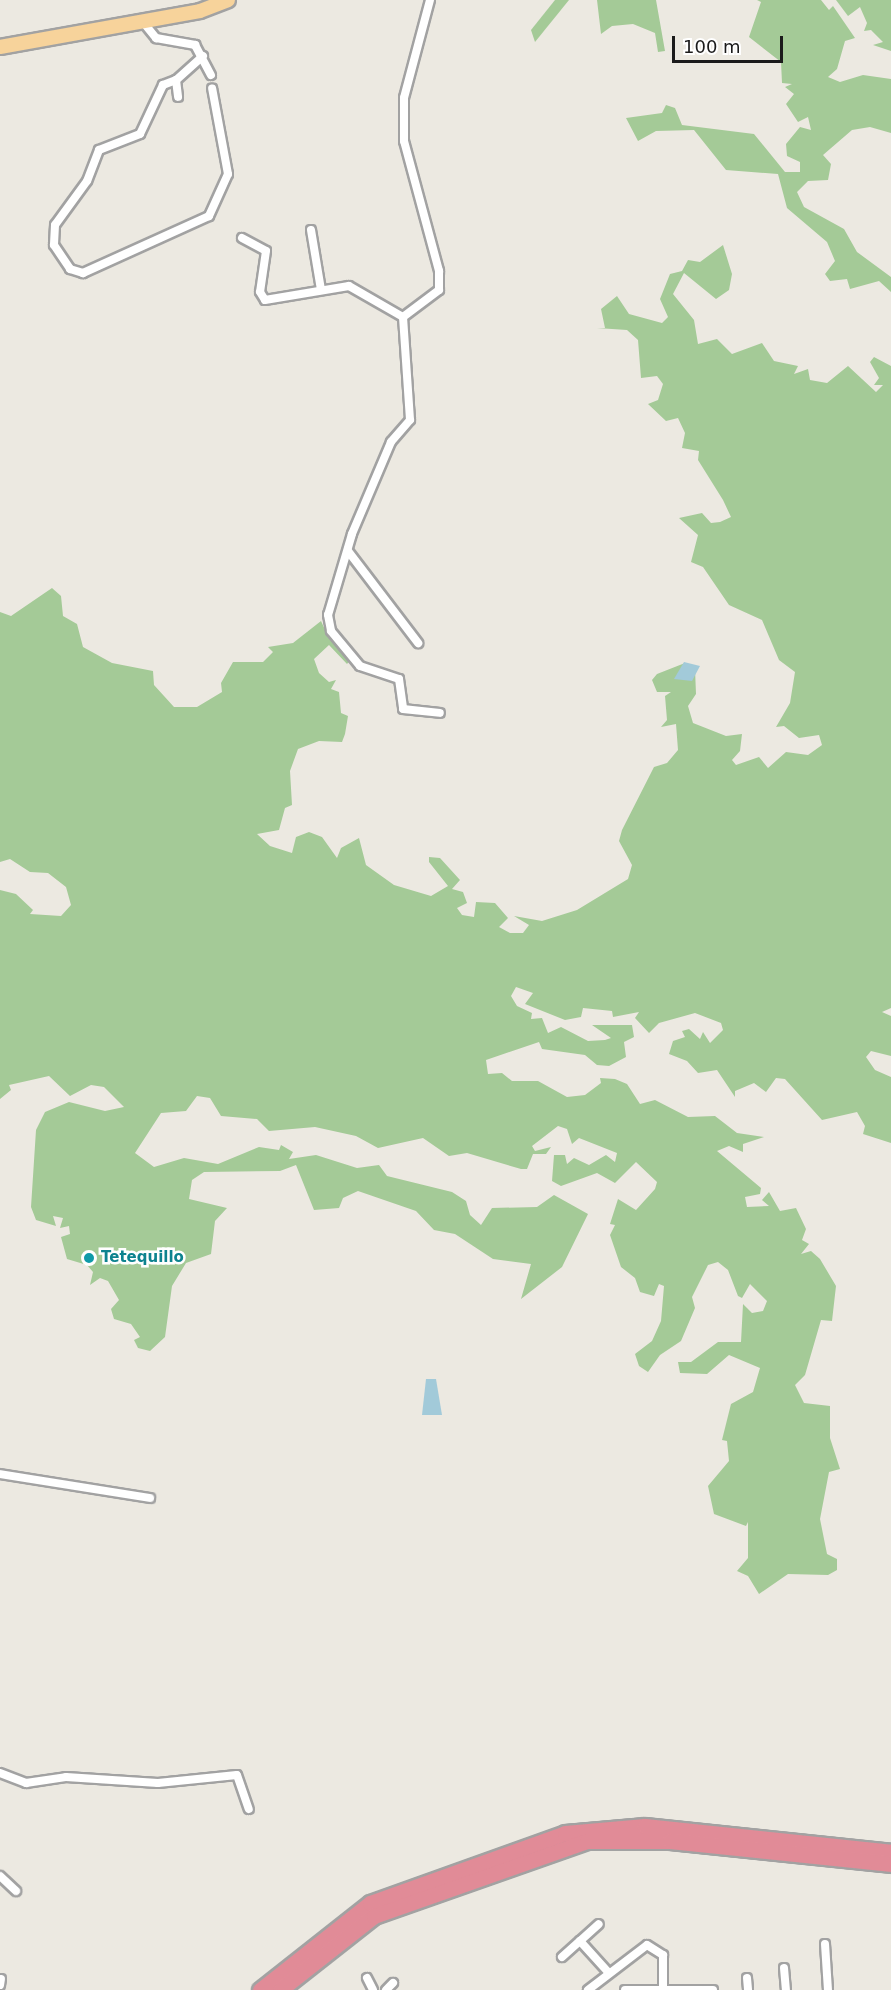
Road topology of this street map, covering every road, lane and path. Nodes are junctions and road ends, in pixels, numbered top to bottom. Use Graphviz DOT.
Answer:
graph roads {
  1 [pos="228,0"];
  2 [pos="430,0"];
  3 [pos="142,22"];
  4 [pos="0,47"];
  5 [pos="203,56"];
  6 [pos="211,75"];
  7 [pos="176,80"];
  8 [pos="212,88"];
  9 [pos="178,97"];
  10 [pos="311,230"];
  11 [pos="242,238"];
  12 [pos="321,290"];
  13 [pos="403,317"];
  14 [pos="348,551"];
  15 [pos="418,643"];
  16 [pos="440,713"];
  17 [pos="0,1474"];
  18 [pos="150,1498"];
  19 [pos="0,1773"];
  20 [pos="249,1809"];
  21 [pos="891,1852"];
  22 [pos="891,1864"];
  23 [pos="0,1876"];
  24 [pos="16,1891"];
  25 [pos="599,1924"];
  26 [pos="580,1941"];
  27 [pos="825,1944"];
  28 [pos="562,1957"];
  29 [pos="784,1968"];
  30 [pos="608,1972"];
  31 [pos="367,1978"];
  32 [pos="747,1978"];
  33 [pos="393,1983"];
  34 [pos="663,1989"];
  35 [pos="260,1990"];
  36 [pos="280,1990"];
  37 [pos="373,1990"];
  38 [pos="386,1990"];
  39 [pos="588,1990"];
  40 [pos="625,1990"];
  41 [pos="703,1990"];
  42 [pos="713,1990"];
  43 [pos="748,1990"];
  44 [pos="786,1990"];
  45 [pos="828,1990"];
  1 -- 3 [label="main road"];
  2 -- 13 [label="street"];
  3 -- 4 [label="main road"];
  3 -- 5 [label="street"];
  5 -- 6 [label="street"];
  5 -- 7 [label="street"];
  7 -- 8 [label="street"];
  7 -- 9 [label="street"];
  10 -- 12 [label="street"];
  11 -- 12 [label="street"];
  12 -- 13 [label="street"];
  13 -- 14 [label="street"];
  14 -- 15 [label="street"];
  14 -- 16 [label="street"];
  17 -- 18 [label="street"];
  19 -- 20 [label="street"];
  21 -- 35 [label="highway"];
  22 -- 36 [label="highway"];
  23 -- 24 [label="street"];
  25 -- 26 [label="street"];
  26 -- 28 [label="street"];
  26 -- 30 [label="street"];
  27 -- 45 [label="street"];
  29 -- 44 [label="street"];
  30 -- 34 [label="street"];
  30 -- 39 [label="street"];
  31 -- 37 [label="street"];
  32 -- 43 [label="street"];
  33 -- 38 [label="street"];
  34 -- 40 [label="street"];
  34 -- 41 [label="street"];
  41 -- 42 [label="street"];
}
